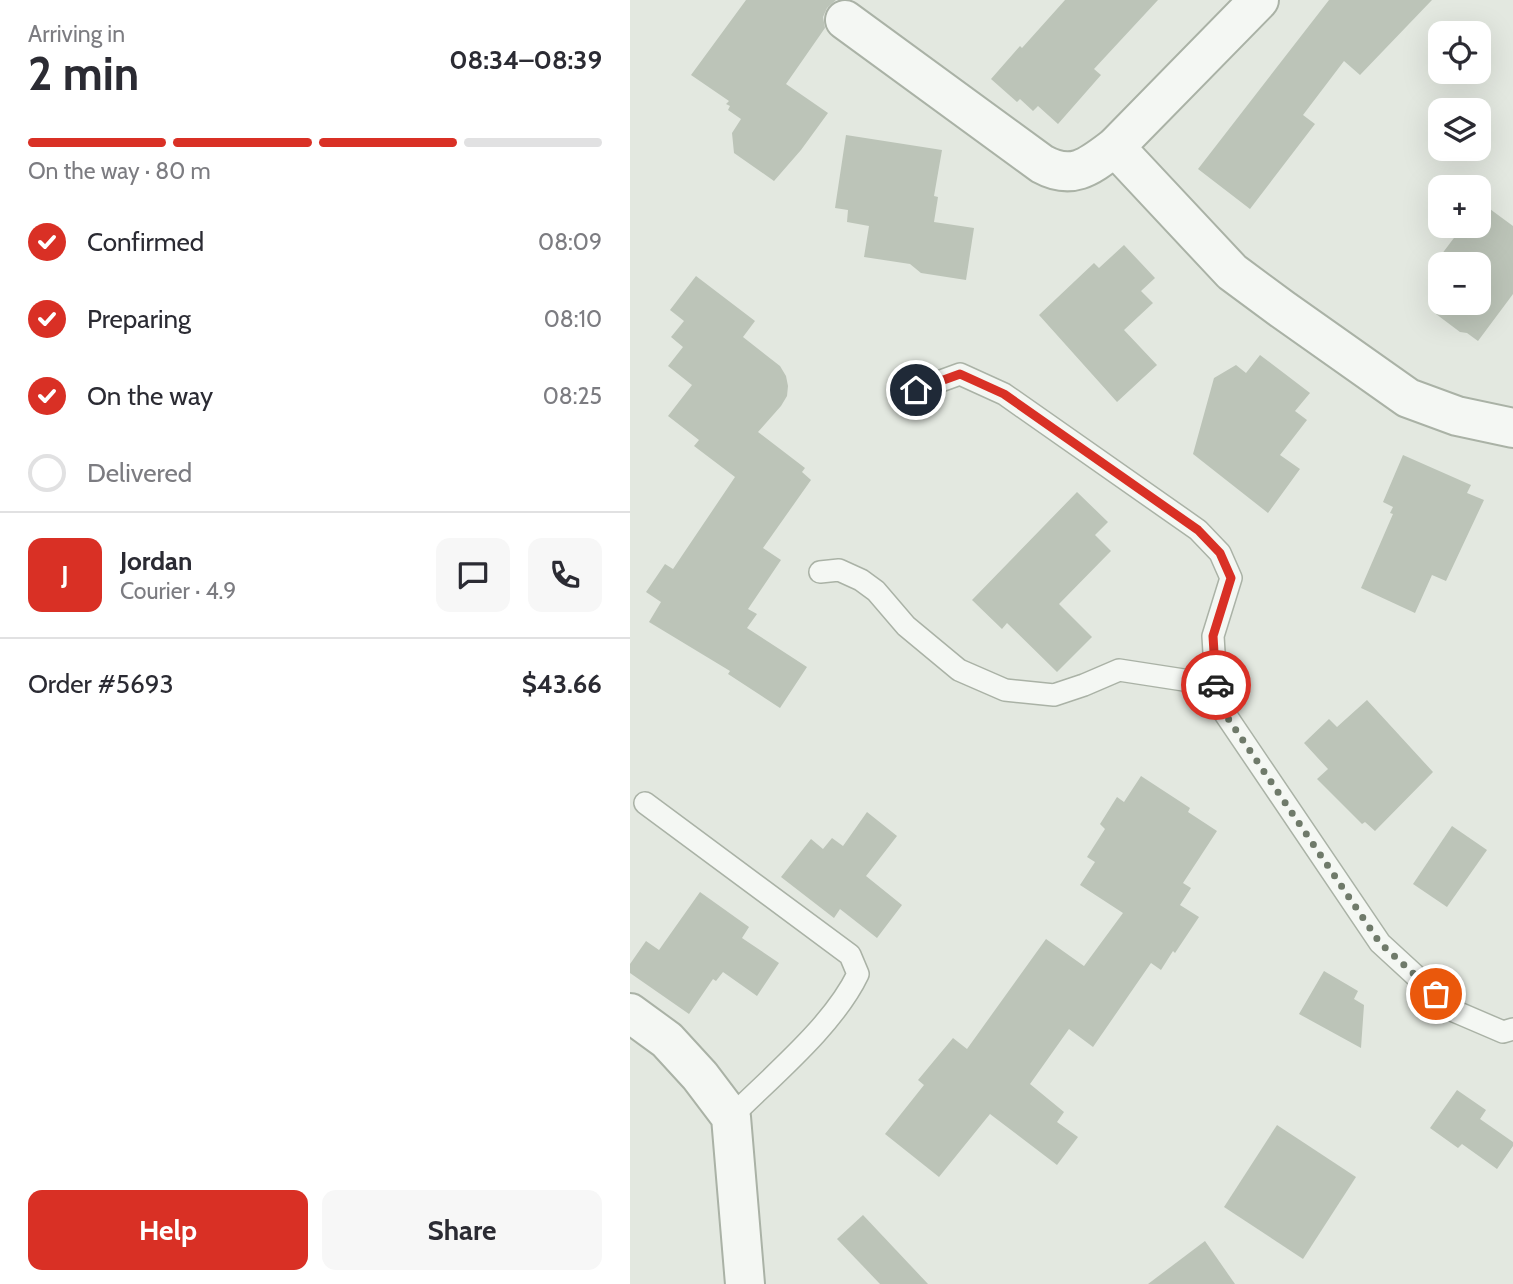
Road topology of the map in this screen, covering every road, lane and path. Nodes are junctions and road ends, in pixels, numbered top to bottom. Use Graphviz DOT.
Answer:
graph roads {
  1 [pos="1259,0"];
  2 [pos="845,20"];
  3 [pos="1115,147"];
  4 [pos="916,390"];
  5 [pos="1513,428"];
  6 [pos="820,572"];
  7 [pos="1216,685"];
  8 [pos="645,803"];
  9 [pos="630,1013"];
  10 [pos="1513,1029"];
  11 [pos="732,1117"];
  12 [pos="745,1284"];
  1 -- 3 [label="street"];
  2 -- 3 [label="street"];
  3 -- 5 [label="street"];
  4 -- 7 [label="lane"];
  6 -- 7 [label="lane"];
  7 -- 10 [label="lane"];
  8 -- 11 [label="lane"];
  9 -- 11 [label="street"];
  11 -- 12 [label="street"];
}
